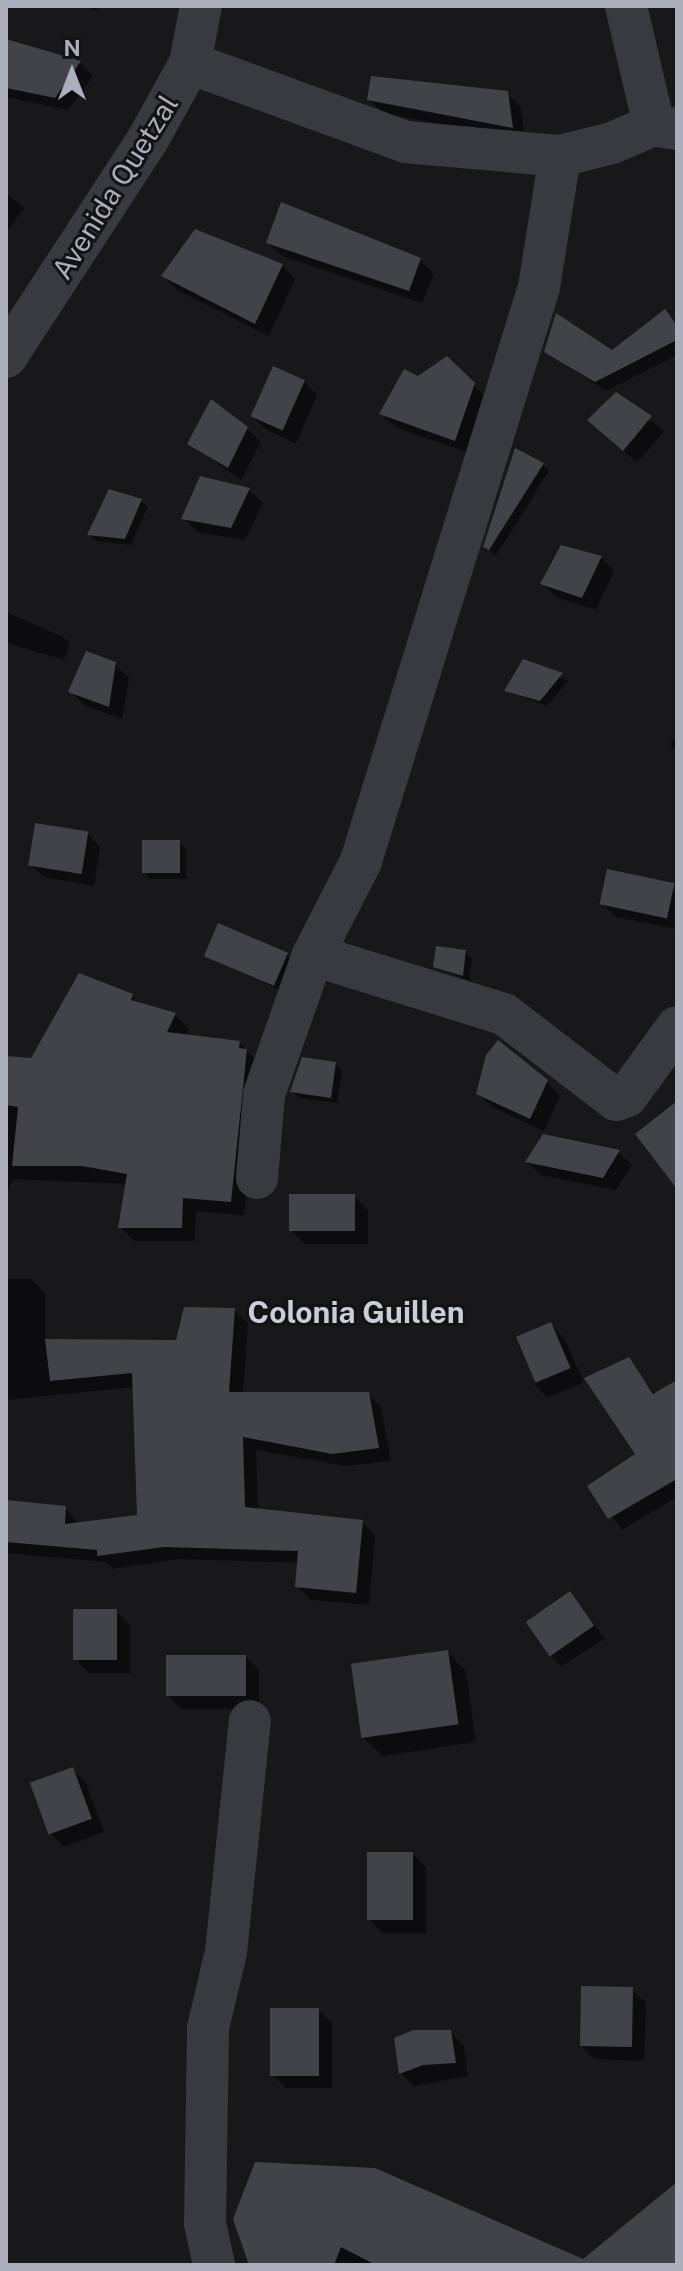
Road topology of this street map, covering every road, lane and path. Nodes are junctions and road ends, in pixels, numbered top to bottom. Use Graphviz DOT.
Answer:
graph roads {
  1 [pos="201,6"];
  2 [pos="626,6"];
  3 [pos="190,63"];
  4 [pos="666,127"];
  5 [pos="560,156"];
  6 [pos="6,357"];
  7 [pos="313,955"];
  8 [pos="677,1027"];
  9 [pos="257,1178"];
  10 [pos="250,1721"];
  11 [pos="214,2265"];
  1 -- 3 [label="street, Avenida Quetzal"];
  2 -- 4 [label="street"];
  3 -- 5 [label="street"];
  3 -- 6 [label="street, Avenida Quetzal"];
  4 -- 5 [label="street"];
  5 -- 7 [label="street"];
  7 -- 8 [label="street"];
  7 -- 9 [label="street"];
  10 -- 11 [label="street"];
}
